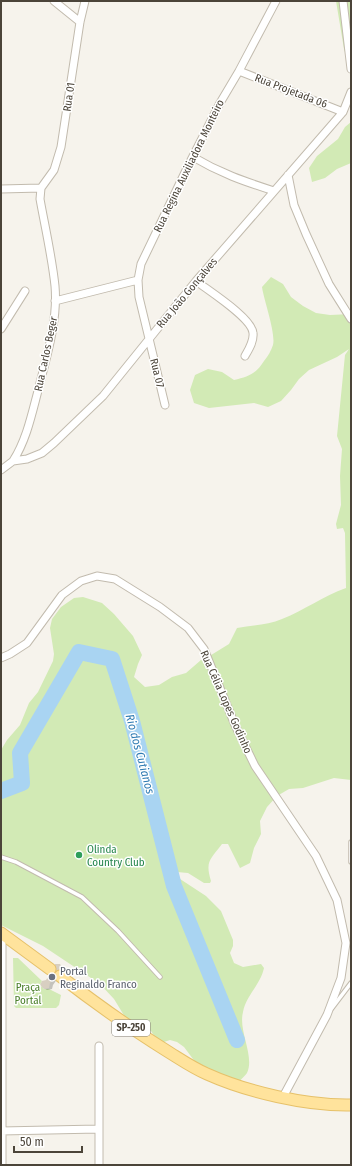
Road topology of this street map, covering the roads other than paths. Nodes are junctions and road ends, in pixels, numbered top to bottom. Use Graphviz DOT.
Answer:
graph roads {
  1 [pos="54,1"];
  2 [pos="86,1"];
  3 [pos="276,1"];
  4 [pos="342,1"];
  5 [pos="80,22"];
  6 [pos="351,68"];
  7 [pos="239,71"];
  8 [pos="351,92"];
  9 [pos="343,112"];
  10 [pos="193,156"];
  11 [pos="288,175"];
  12 [pos="41,188"];
  13 [pos="1,189"];
  14 [pos="274,191"];
  15 [pos="138,280"];
  16 [pos="196,281"];
  17 [pos="25,291"];
  18 [pos="55,301"];
  19 [pos="351,318"];
  20 [pos="1,329"];
  21 [pos="149,340"];
  22 [pos="245,356"];
  23 [pos="165,405"];
  24 [pos="13,461"];
  25 [pos="1,470"];
  26 [pos="1,658"];
  27 [pos="351,842"];
  28 [pos="1,857"];
  29 [pos="351,862"];
  30 [pos="1,933"];
  31 [pos="50,969"];
  32 [pos="60,976"];
  33 [pos="160,977"];
  34 [pos="351,983"];
  35 [pos="327,1015"];
  36 [pos="99,1046"];
  37 [pos="283,1097"];
  38 [pos="351,1105"];
  39 [pos="98,1129"];
  40 [pos="2,1131"];
  41 [pos="2,1165"];
  42 [pos="98,1165"];
  1 -- 5 [label="street"];
  2 -- 5 [label="street, Rua 01"];
  3 -- 7 [label="street, Rua Regina Auxiliadora Monteiro"];
  4 -- 6 [label="street"];
  5 -- 12 [label="street, Rua 01"];
  7 -- 9 [label="street, Rua Projetada 06"];
  7 -- 10 [label="street, Rua Regina Auxiliadora Monteiro"];
  8 -- 9 [label="street, Rua João Gonçalves"];
  9 -- 11 [label="street, Rua João Gonçalves"];
  10 -- 14 [label="street"];
  10 -- 15 [label="street, Rua Regina Auxiliadora Monteiro"];
  11 -- 14 [label="street, Rua João Gonçalves"];
  11 -- 19 [label="street"];
  12 -- 13 [label="street"];
  12 -- 18 [label="street, Rua Carlos Beger"];
  14 -- 16 [label="street, Rua João Gonçalves"];
  15 -- 18 [label="street"];
  15 -- 21 [label="street, Rua Regina Auxiliadora Monteiro"];
  16 -- 21 [label="street, Rua João Gonçalves"];
  16 -- 22 [label="street"];
  17 -- 20 [label="street"];
  18 -- 24 [label="street, Rua Carlos Beger"];
  21 -- 23 [label="street, Rua 07"];
  21 -- 24 [label="street, Rua João Gonçalves"];
  24 -- 25 [label="street, Rua João Gonçalves"];
  26 -- 35 [label="street, Rua Célia Lopes Godinho"];
  27 -- 29 [label="lane"];
  28 -- 33 [label="lane"];
  30 -- 31 [label="main road"];
  30 -- 40 [label="street"];
  32 -- 37 [label="main road, SP-250"];
  34 -- 35 [label="lane"];
  35 -- 37 [label="street, Rua Célia Lopes Godinho"];
  36 -- 39 [label="street"];
  37 -- 38 [label="main road, SP-250"];
  39 -- 40 [label="street"];
  39 -- 42 [label="street"];
  40 -- 41 [label="street"];
}
